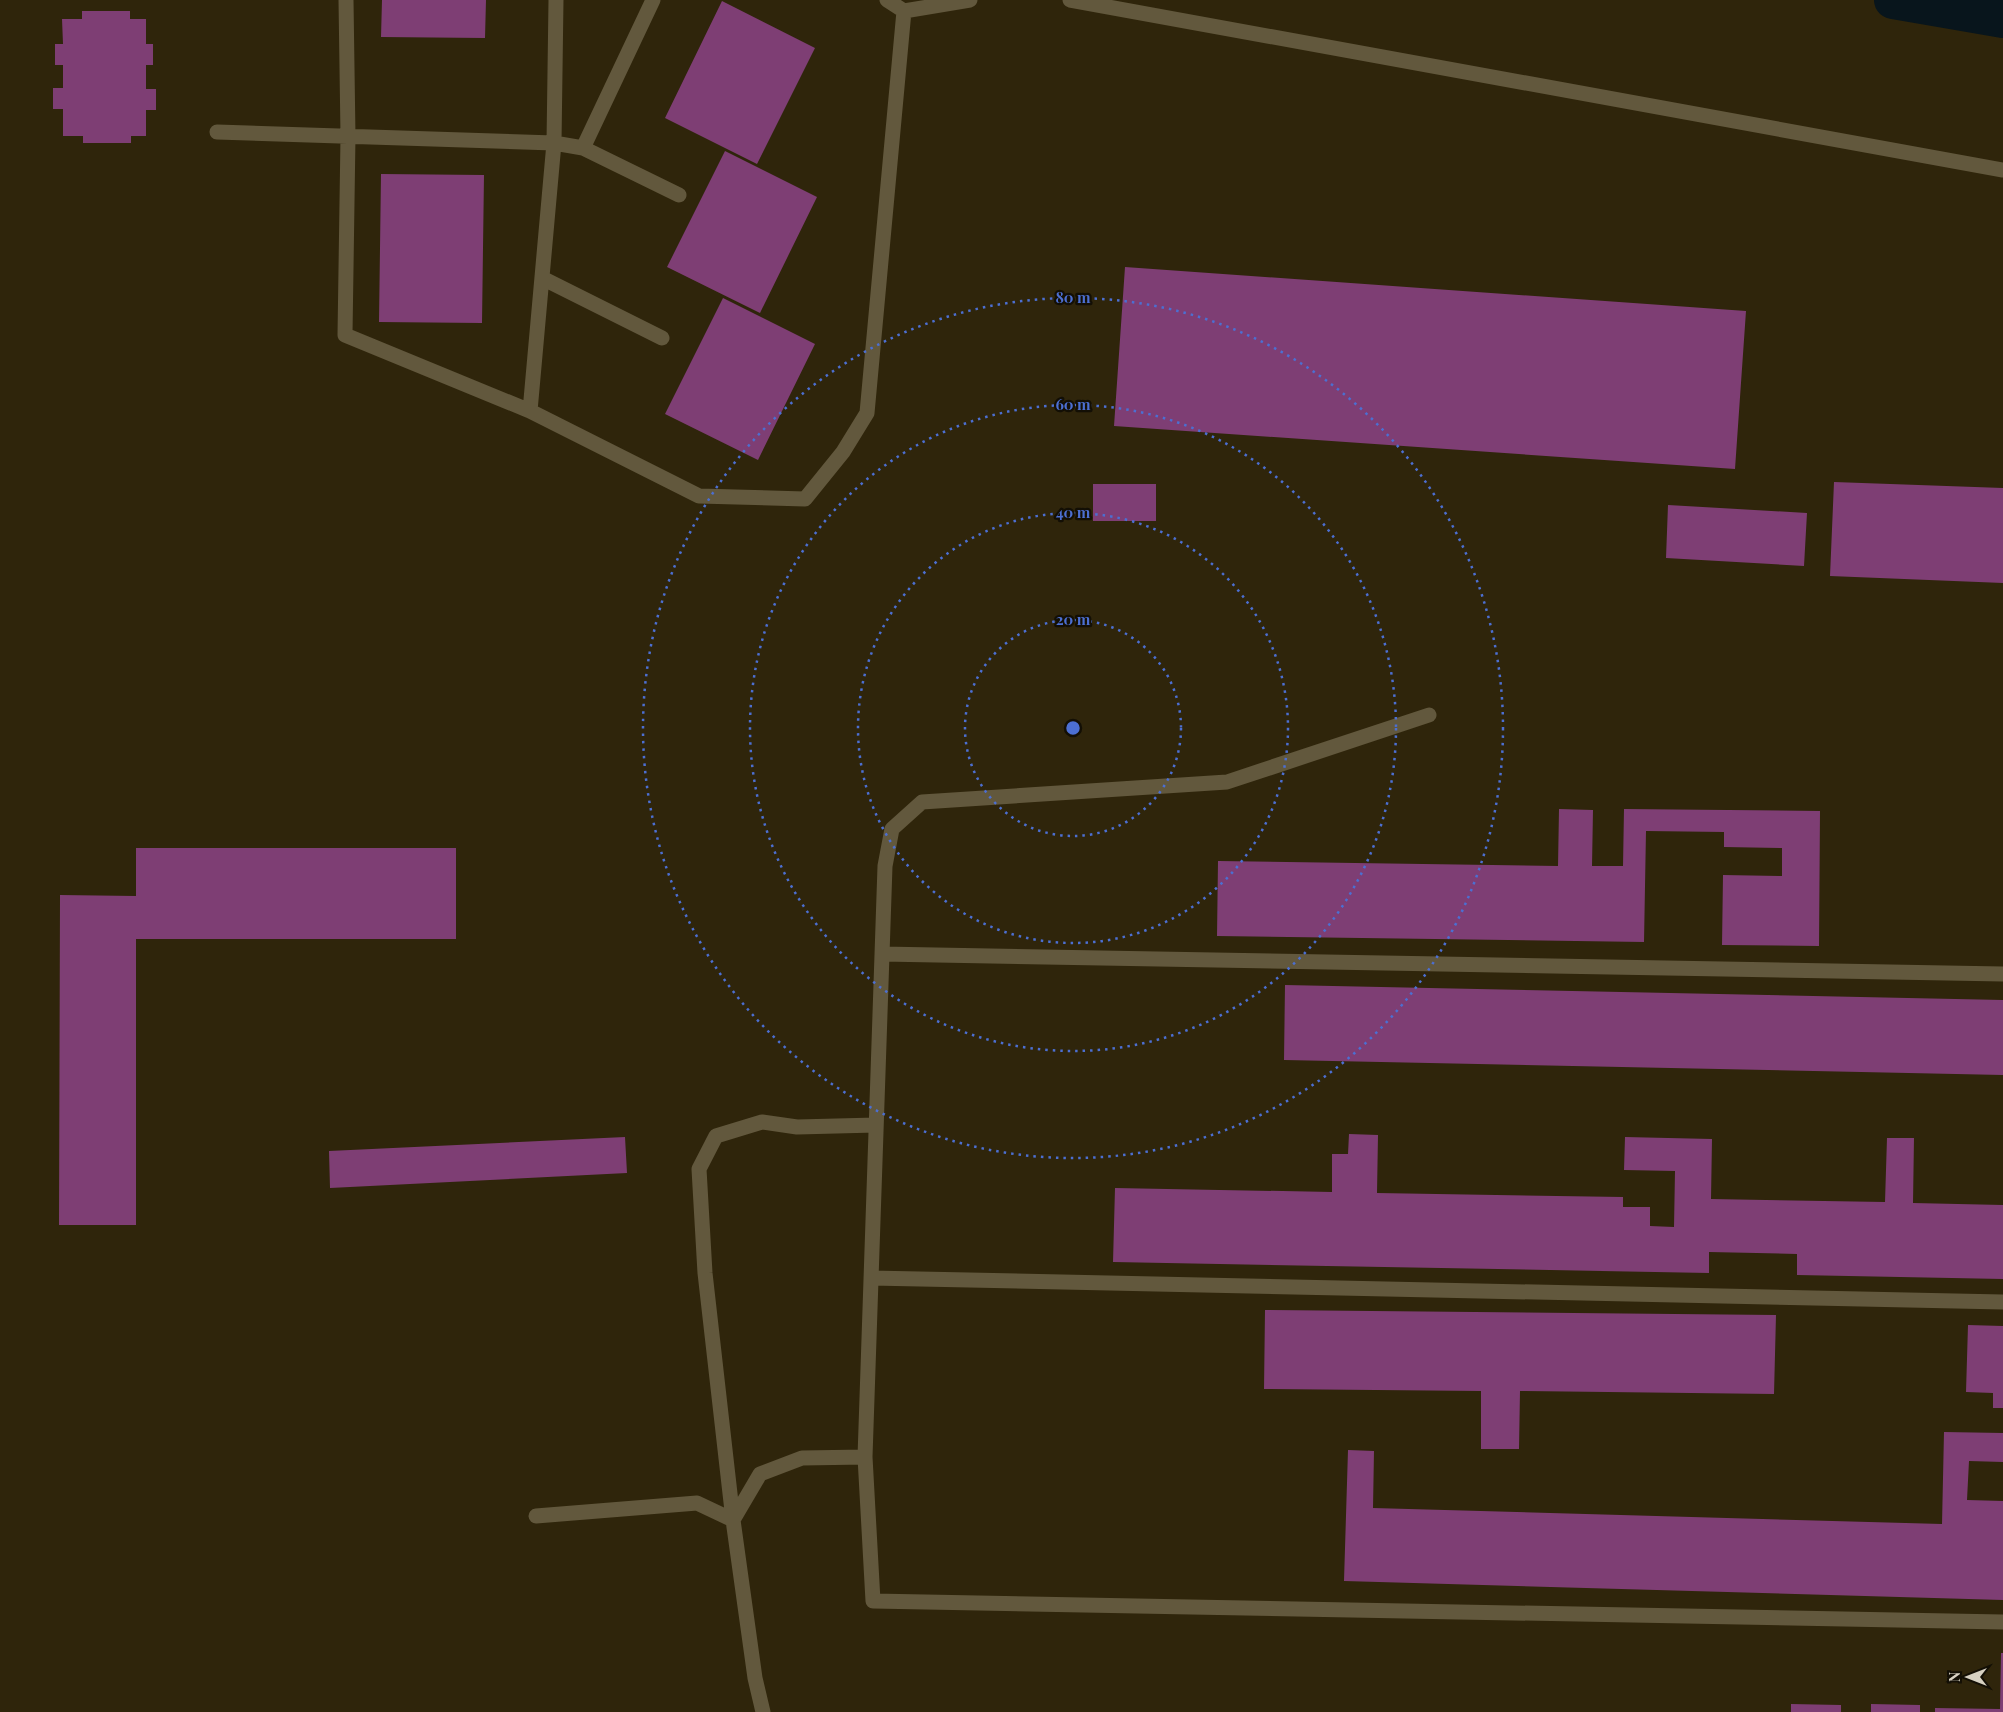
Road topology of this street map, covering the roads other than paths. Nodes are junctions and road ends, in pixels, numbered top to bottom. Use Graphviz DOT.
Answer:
graph roads {
  1 [pos="346,0"];
  2 [pos="556,0"];
  3 [pos="653,0"];
  4 [pos="887,0"];
  5 [pos="970,0"];
  6 [pos="1070,0"];
  7 [pos="904,10"];
  8 [pos="217,132"];
  9 [pos="348,136"];
  10 [pos="554,142"];
  11 [pos="583,148"];
  12 [pos="2003,170"];
  13 [pos="679,194"];
  14 [pos="542,278"];
  15 [pos="662,338"];
  16 [pos="530,411"];
  17 [pos="1429,716"];
  18 [pos="882,954"];
  19 [pos="2003,974"];
  20 [pos="876,1125"];
  21 [pos="872,1278"];
  22 [pos="2003,1302"];
  23 [pos="866,1458"];
  24 [pos="536,1516"];
  25 [pos="733,1520"];
  26 [pos="2003,1622"];
  27 [pos="763,1712"];
  1 -- 9 [label="lane"];
  2 -- 10 [label="lane"];
  3 -- 11 [label="lane"];
  4 -- 7 [label="lane"];
  5 -- 7 [label="lane"];
  6 -- 12 [label="lane"];
  7 -- 16 [label="lane"];
  8 -- 9 [label="lane"];
  9 -- 10 [label="lane"];
  9 -- 16 [label="lane"];
  10 -- 11 [label="lane"];
  10 -- 14 [label="lane"];
  11 -- 13 [label="lane"];
  14 -- 15 [label="lane"];
  14 -- 16 [label="lane"];
  17 -- 18 [label="lane"];
  18 -- 19 [label="lane"];
  18 -- 20 [label="lane"];
  20 -- 21 [label="lane"];
  20 -- 25 [label="lane"];
  21 -- 22 [label="lane"];
  21 -- 23 [label="lane"];
  23 -- 25 [label="lane"];
  23 -- 26 [label="lane"];
  24 -- 25 [label="lane"];
  25 -- 27 [label="lane"];
}
